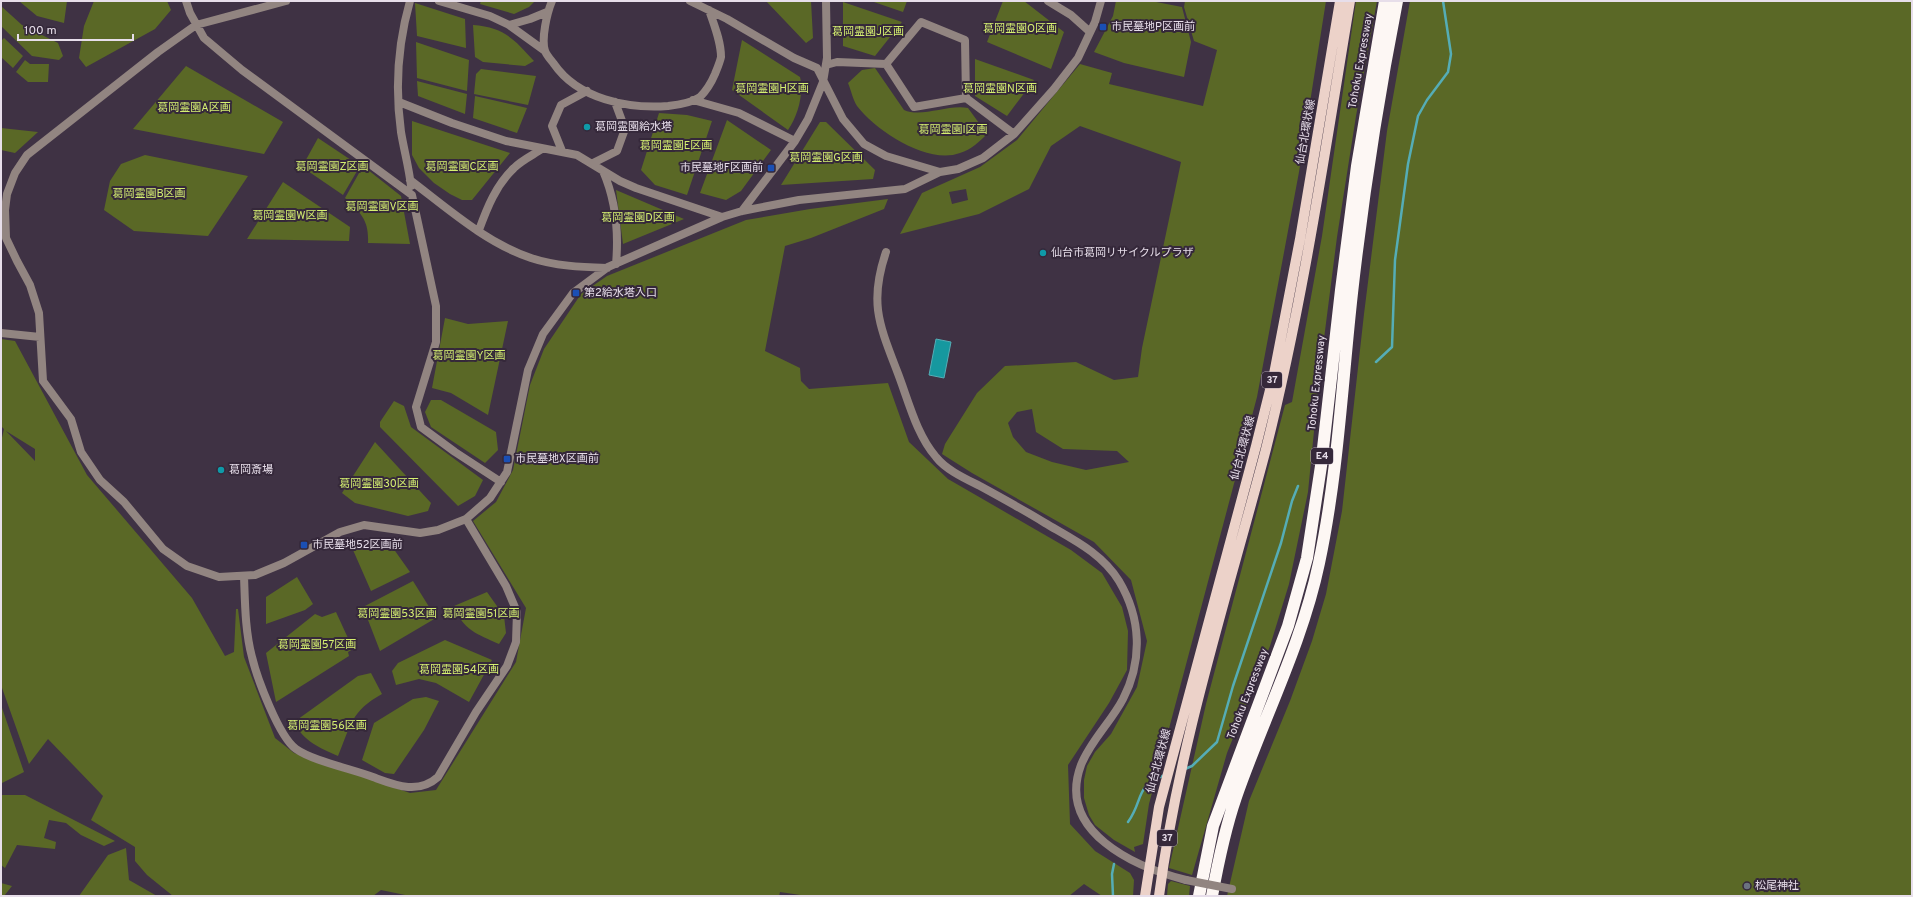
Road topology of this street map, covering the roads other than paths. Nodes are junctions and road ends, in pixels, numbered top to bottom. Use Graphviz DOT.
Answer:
graph roads {
  1 [pos="186,1"];
  2 [pos="286,1"];
  3 [pos="410,1"];
  4 [pos="439,1"];
  5 [pos="552,1"];
  6 [pos="690,1"];
  7 [pos="826,1"];
  8 [pos="1048,1"];
  9 [pos="1102,1"];
  10 [pos="1340,1"];
  11 [pos="1350,1"];
  12 [pos="1385,1"];
  13 [pos="1397,1"];
  14 [pos="709,10"];
  15 [pos="547,12"];
  16 [pos="196,25"];
  17 [pos="509,25"];
  18 [pos="1090,32"];
  19 [pos="545,51"];
  20 [pos="886,64"];
  21 [pos="826,65"];
  22 [pos="823,82"];
  23 [pos="587,91"];
  24 [pos="966,98"];
  25 [pos="693,100"];
  26 [pos="399,102"];
  27 [pos="615,102"];
  28 [pos="1014,134"];
  29 [pos="795,141"];
  30 [pos="542,149"];
  31 [pos="562,151"];
  32 [pos="592,163"];
  33 [pos="603,170"];
  34 [pos="940,172"];
  35 [pos="410,180"];
  36 [pos="412,195"];
  37 [pos="742,211"];
  38 [pos="722,217"];
  39 [pos="479,230"];
  40 [pos="886,252"];
  41 [pos="616,264"];
  42 [pos="607,268"];
  43 [pos="1,333"];
  44 [pos="40,337"];
  45 [pos="501,482"];
  46 [pos="466,519"];
  47 [pos="244,576"];
  48 [pos="1149,868"];
  49 [pos="1162,874"];
  50 [pos="1232,889"];
  51 [pos="1145,896"];
  52 [pos="1159,896"];
  53 [pos="1199,896"];
  54 [pos="1212,896"];
  1 -- 16 [label="street"];
  2 -- 16 [label="street"];
  3 -- 26 [label="street"];
  4 -- 17 [label="street"];
  5 -- 15 [label="street"];
  6 -- 14 [label="street"];
  7 -- 21 [label="street"];
  8 -- 18 [label="street"];
  9 -- 18 [label="street"];
  10 -- 48 [label="main road, 仙台北環状線 / 37"];
  11 -- 49 [label="main road, 仙台北環状線 / 37"];
  12 -- 53 [label="highway, Tohoku Expressway / E4"];
  13 -- 54 [label="highway, E4"];
  14 -- 22 [label="street"];
  14 -- 25 [label="street"];
  15 -- 17 [label="street"];
  15 -- 19 [label="street"];
  16 -- 36 [label="street"];
  16 -- 44 [label="street"];
  17 -- 19 [label="street"];
  18 -- 28 [label="street"];
  19 -- 23 [label="street"];
  20 -- 21 [label="street"];
  20 -- 24 [label="street"];
  20 -- 24 [label="street"];
  21 -- 22 [label="street"];
  22 -- 29 [label="street"];
  22 -- 34 [label="street"];
  23 -- 27 [label="street"];
  23 -- 31 [label="street"];
  24 -- 28 [label="street"];
  25 -- 27 [label="street"];
  25 -- 29 [label="street"];
  26 -- 30 [label="street"];
  26 -- 35 [label="street"];
  27 -- 32 [label="street"];
  28 -- 34 [label="street"];
  29 -- 37 [label="street"];
  30 -- 31 [label="street"];
  30 -- 39 [label="street"];
  31 -- 32 [label="street"];
  32 -- 33 [label="street"];
  33 -- 38 [label="street"];
  33 -- 41 [label="street"];
  34 -- 37 [label="street"];
  35 -- 36 [label="street"];
  35 -- 39 [label="street"];
  36 -- 45 [label="street"];
  37 -- 38 [label="street"];
  38 -- 41 [label="street"];
  39 -- 42 [label="street"];
  40 -- 48 [label="street"];
  41 -- 42 [label="street"];
  42 -- 45 [label="street"];
  43 -- 44 [label="street"];
  44 -- 47 [label="street"];
  45 -- 46 [label="street"];
  46 -- 47 [label="street"];
  46 -- 47 [label="street"];
  48 -- 49 [label="street"];
  48 -- 51 [label="main road, 仙台北環状線 / 37"];
  49 -- 50 [label="street, bridge"];
  49 -- 52 [label="main road, 仙台北環状線 / 37"];
}
